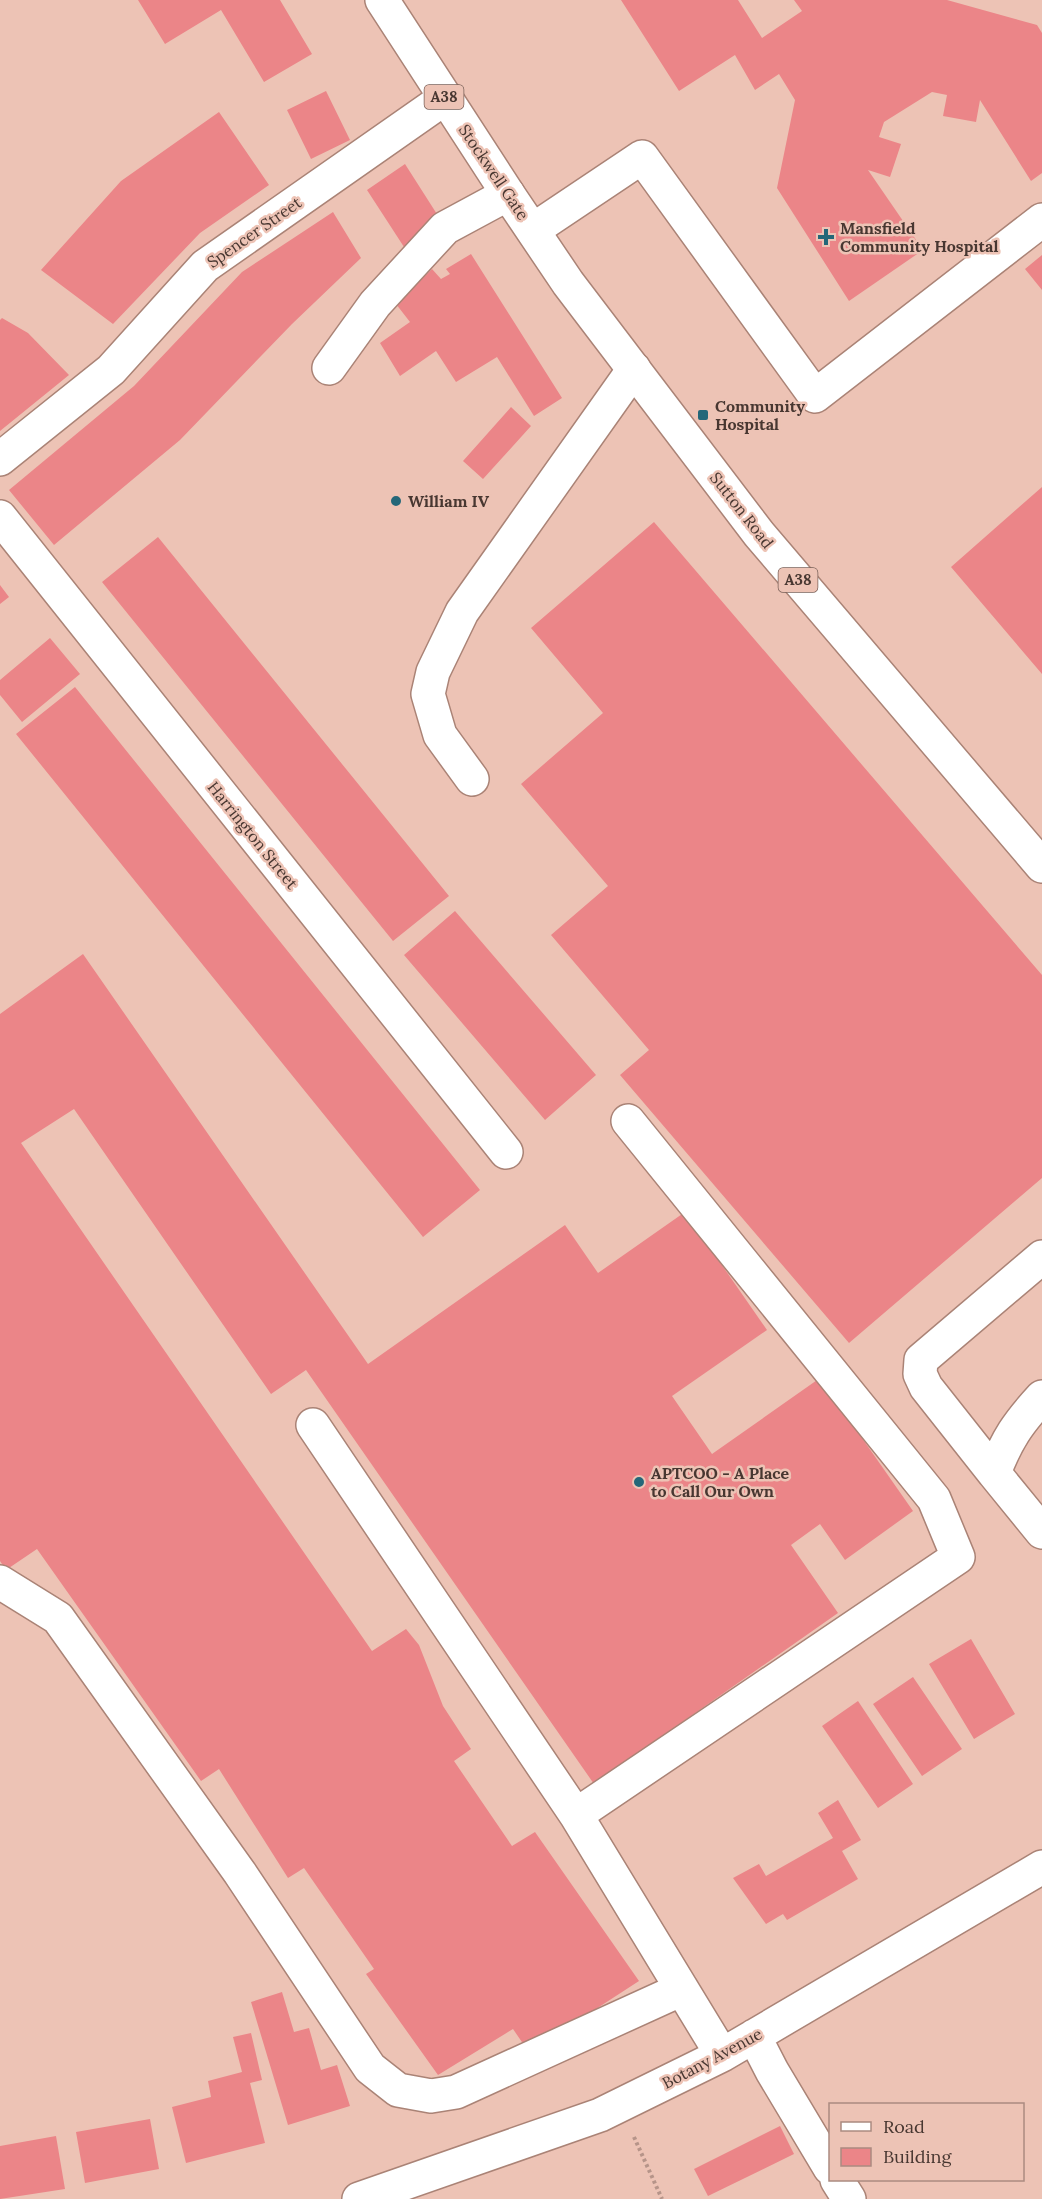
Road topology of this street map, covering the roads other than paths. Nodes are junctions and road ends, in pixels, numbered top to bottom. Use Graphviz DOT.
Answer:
graph roads {
  1 [pos="382,0"];
  2 [pos="445,98"];
  3 [pos="508,194"];
  4 [pos="1042,220"];
  5 [pos="533,230"];
  6 [pos="568,283"];
  7 [pos="329,368"];
  8 [pos="634,369"];
  9 [pos="0,459"];
  10 [pos="0,517"];
  11 [pos="472,779"];
  12 [pos="1042,866"];
  13 [pos="628,1120"];
  14 [pos="506,1152"];
  15 [pos="1042,1257"];
  16 [pos="1042,1396"];
  17 [pos="313,1425"];
  18 [pos="994,1473"];
  19 [pos="1042,1532"];
  20 [pos="0,1581"];
  21 [pos="576,1815"];
  22 [pos="1041,1870"];
  23 [pos="682,1989"];
  24 [pos="754,2036"];
  25 [pos="722,2055"];
  26 [pos="829,2165"];
  27 [pos="451,2167"];
  28 [pos="838,2181"];
  29 [pos="359,2199"];
  30 [pos="427,2199"];
  31 [pos="849,2199"];
  1 -- 2 [label="main road, Stockwell Gate / A38"];
  2 -- 3 [label="main road, Stockwell Gate / A38"];
  2 -- 9 [label="main road, Spencer Street"];
  3 -- 5 [label="main road, Stockwell Gate / A38"];
  3 -- 7 [label="main road"];
  4 -- 5 [label="main road"];
  5 -- 6 [label="main road, Stockwell Gate / A38"];
  6 -- 8 [label="main road, Sutton Road / A38"];
  8 -- 11 [label="main road"];
  8 -- 12 [label="main road, Sutton Road / A38"];
  10 -- 14 [label="main road, Harrington Street"];
  13 -- 21 [label="main road"];
  15 -- 18 [label="main road"];
  16 -- 18 [label="main road"];
  17 -- 21 [label="main road"];
  18 -- 19 [label="main road"];
  20 -- 23 [label="main road"];
  21 -- 23 [label="main road"];
  22 -- 24 [label="main road, Botany Avenue"];
  23 -- 25 [label="main road"];
  24 -- 25 [label="main road, Botany Avenue"];
  24 -- 26 [label="main road"];
  25 -- 27 [label="main road, Botany Avenue"];
  27 -- 29 [label="main road, Botany Avenue"];
  27 -- 30 [label="main road"];
  28 -- 31 [label="main road"];
}
